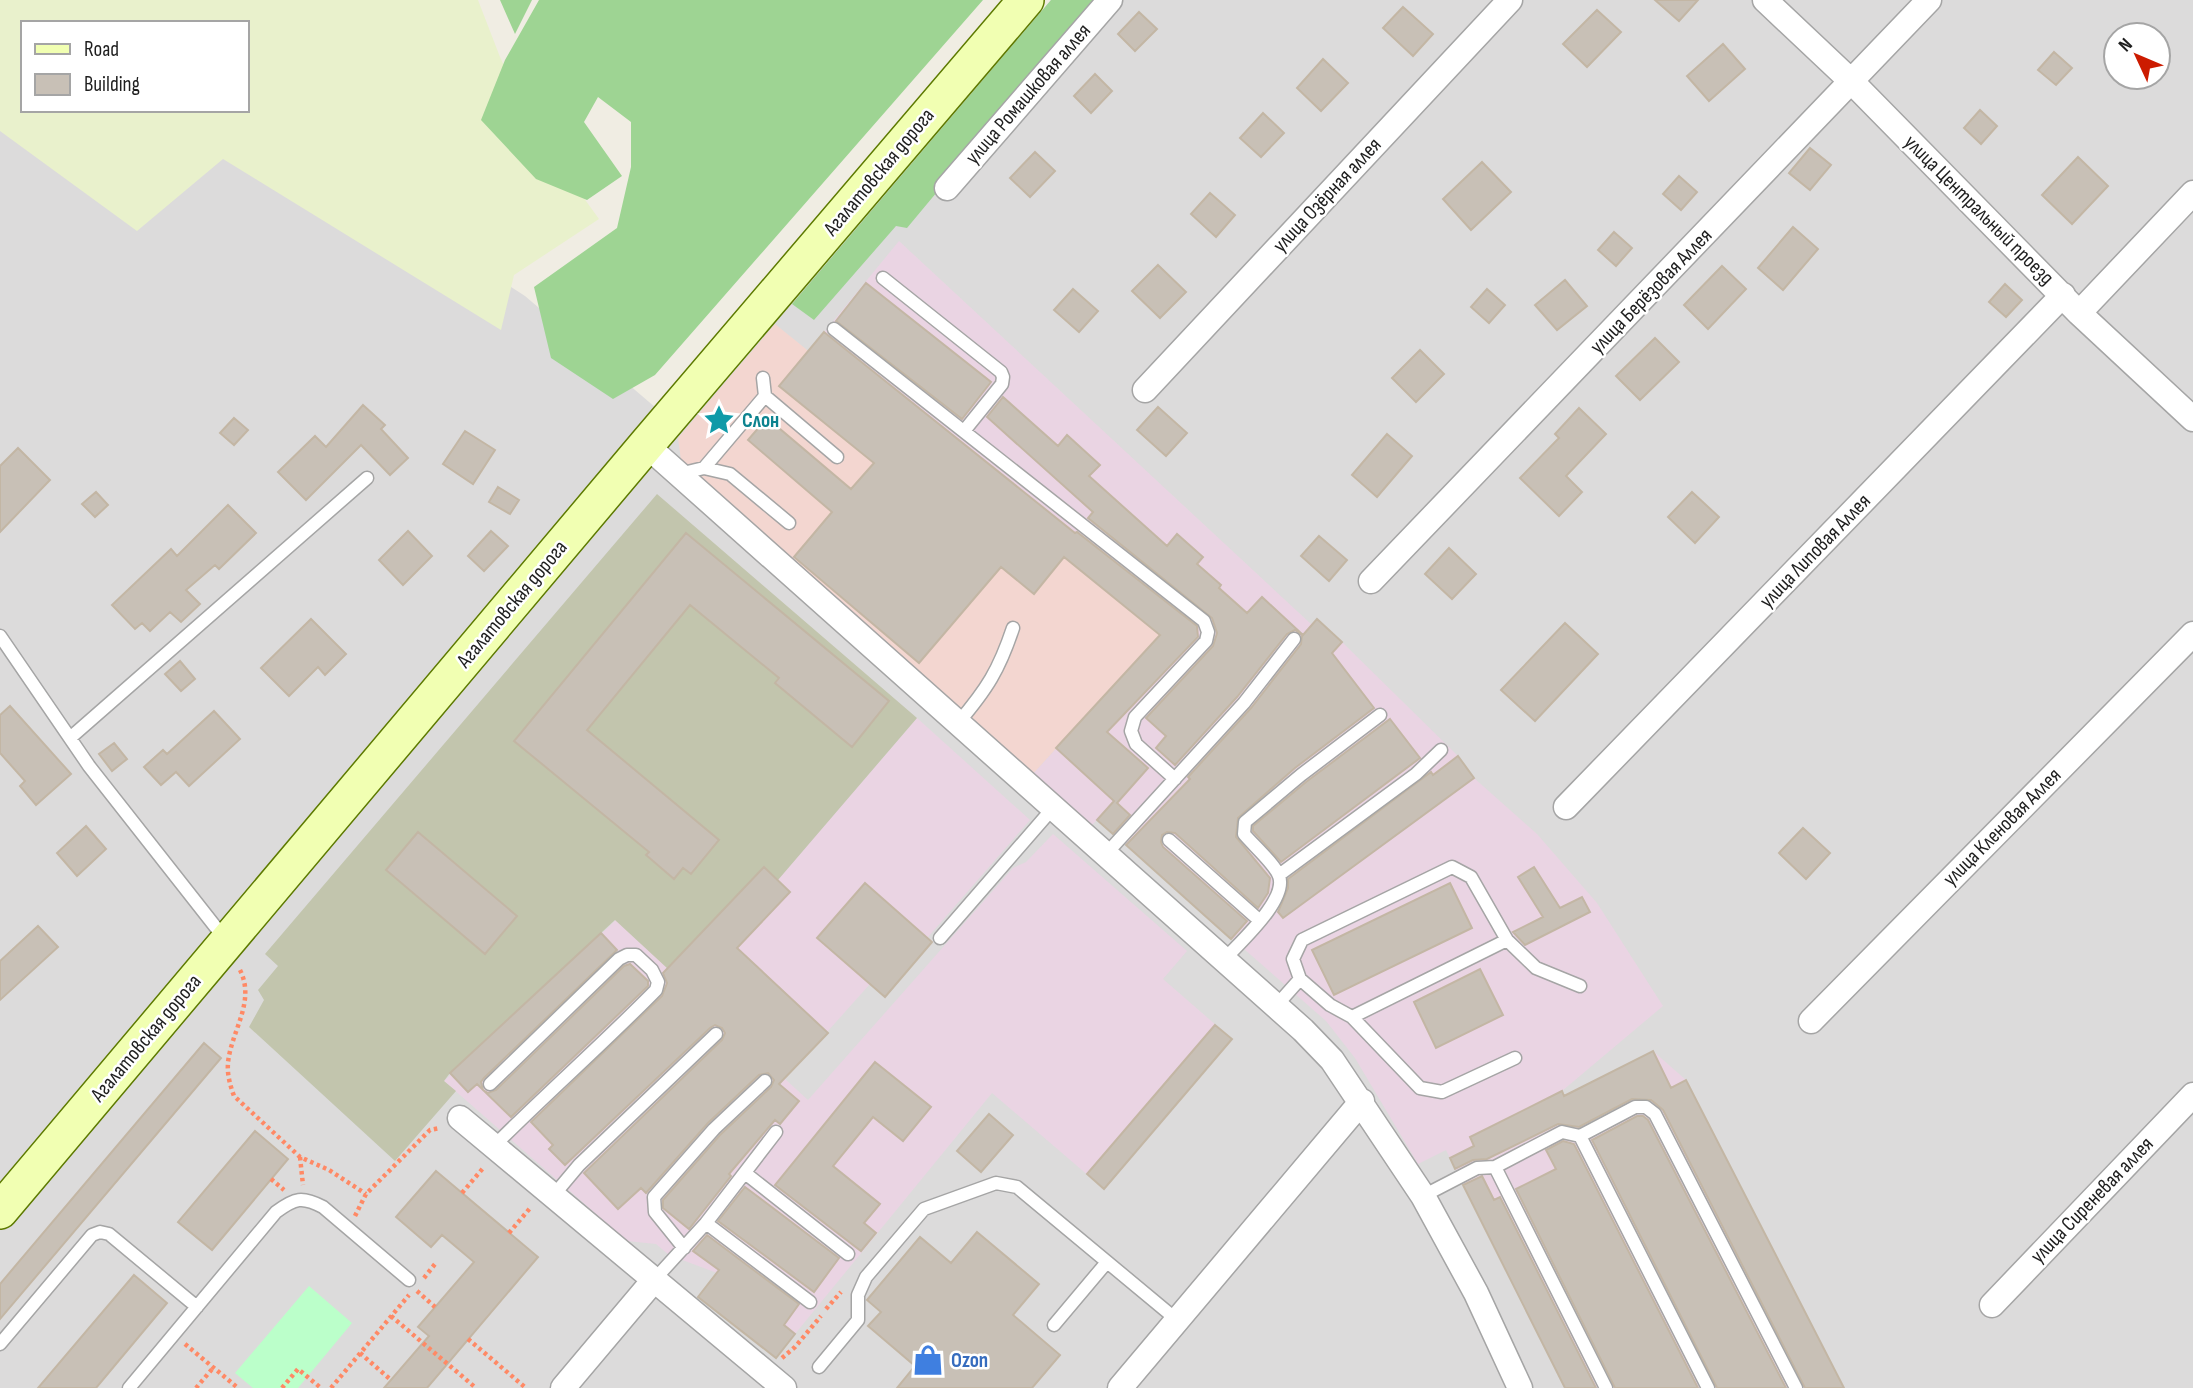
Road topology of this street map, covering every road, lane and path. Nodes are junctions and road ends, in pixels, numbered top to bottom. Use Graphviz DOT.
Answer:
graph roads {
  1 [pos="1026,0"];
  2 [pos="1110,0"];
  3 [pos="1510,0"];
  4 [pos="1765,0"];
  5 [pos="1929,0"];
  6 [pos="1852,82"];
  7 [pos="947,188"];
  8 [pos="2193,193"];
  9 [pos="883,278"];
  10 [pos="2071,304"];
  11 [pos="834,329"];
  12 [pos="763,378"];
  13 [pos="1145,390"];
  14 [pos="765,396"];
  15 [pos="2193,419"];
  16 [pos="964,431"];
  17 [pos="646,444"];
  18 [pos="837,457"];
  19 [pos="705,468"];
  20 [pos="679,474"];
  21 [pos="367,478"];
  22 [pos="789,523"];
  23 [pos="1371,582"];
  24 [pos="1013,628"];
  25 [pos="2193,634"];
  26 [pos="0,636"];
  27 [pos="1294,639"];
  28 [pos="1380,715"];
  29 [pos="958,723"];
  30 [pos="70,738"];
  31 [pos="1441,750"];
  32 [pos="1175,779"];
  33 [pos="1566,807"];
  34 [pos="1053,808"];
  35 [pos="1169,840"];
  36 [pos="1105,854"];
  37 [pos="1279,875"];
  38 [pos="1259,920"];
  39 [pos="940,938"];
  40 [pos="1507,940"];
  41 [pos="227,942"];
  42 [pos="1224,960"];
  43 [pos="1300,979"];
  44 [pos="1580,986"];
  45 [pos="1276,1006"];
  46 [pos="1352,1017"];
  47 [pos="1811,1021"];
  48 [pos="716,1034"];
  49 [pos="1515,1058"];
  50 [pos="765,1081"];
  51 [pos="490,1084"];
  52 [pos="2193,1095"];
  53 [pos="1362,1101"];
  54 [pos="460,1118"];
  55 [pos="776,1132"];
  56 [pos="1580,1136"];
  57 [pos="491,1154"];
  58 [pos="300,1157"];
  59 [pos="1495,1167"];
  60 [pos="745,1173"];
  61 [pos="461,1193"];
  62 [pos="366,1194"];
  63 [pos="1423,1196"];
  64 [pos="545,1198"];
  65 [pos="308,1199"];
  66 [pos="0,1211"];
  67 [pos="706,1223"];
  68 [pos="349,1229"];
  69 [pos="509,1233"];
  70 [pos="684,1248"];
  71 [pos="848,1254"];
  72 [pos="1107,1262"];
  73 [pos="435,1264"];
  74 [pos="866,1277"];
  75 [pos="654,1280"];
  76 [pos="412,1284"];
  77 [pos="810,1302"];
  78 [pos="1992,1305"];
  79 [pos="197,1307"];
  80 [pos="435,1307"];
  81 [pos="391,1316"];
  82 [pos="1177,1320"];
  83 [pos="1054,1325"];
  84 [pos="174,1335"];
  85 [pos="468,1339"];
  86 [pos="0,1344"];
  87 [pos="360,1353"];
  88 [pos="819,1367"];
  89 [pos="213,1368"];
  90 [pos="391,1380"];
  91 [pos="775,1380"];
  92 [pos="129,1388"];
  93 [pos="196,1388"];
  94 [pos="237,1388"];
  95 [pos="282,1388"];
  96 [pos="321,1388"];
  97 [pos="331,1388"];
  98 [pos="476,1388"];
  99 [pos="526,1388"];
  100 [pos="564,1388"];
  101 [pos="1120,1388"];
  102 [pos="1520,1388"];
  103 [pos="1606,1388"];
  104 [pos="1708,1388"];
  105 [pos="1796,1388"];
  1 -- 17 [label="main road, Агалатовская дорога"];
  2 -- 7 [label="street, улица Ромашковая аллея"];
  3 -- 13 [label="street, улица Озёрная аллея"];
  4 -- 6 [label="street, улица Центральный проезд"];
  5 -- 6 [label="street, улица Берёзовая Аллея"];
  6 -- 10 [label="street, улица Центральный проезд"];
  6 -- 23 [label="street, улица Берёзовая Аллея"];
  8 -- 10 [label="street, улица Липовая Аллея"];
  9 -- 16 [label="lane"];
  10 -- 15 [label="street, улица Центральный проезд"];
  10 -- 33 [label="street, улица Липовая Аллея"];
  11 -- 16 [label="lane"];
  12 -- 14 [label="lane"];
  14 -- 18 [label="lane"];
  14 -- 19 [label="lane"];
  16 -- 32 [label="lane"];
  17 -- 20 [label="street"];
  17 -- 41 [label="main road, Агалатовская дорога"];
  19 -- 20 [label="lane"];
  19 -- 22 [label="lane"];
  20 -- 29 [label="street"];
  21 -- 30 [label="lane"];
  24 -- 29 [label="lane"];
  25 -- 47 [label="street, улица Кленовая Аллея"];
  26 -- 30 [label="lane"];
  27 -- 32 [label="lane"];
  28 -- 37 [label="lane"];
  29 -- 34 [label="street"];
  30 -- 41 [label="lane"];
  31 -- 37 [label="lane"];
  32 -- 36 [label="lane"];
  34 -- 36 [label="street"];
  34 -- 39 [label="lane"];
  35 -- 38 [label="lane"];
  36 -- 42 [label="street"];
  37 -- 38 [label="lane"];
  38 -- 42 [label="lane"];
  40 -- 43 [label="lane"];
  40 -- 44 [label="lane"];
  40 -- 46 [label="lane"];
  41 -- 58 [label="path"];
  41 -- 66 [label="main road, Агалатовская дорога"];
  42 -- 45 [label="street"];
  43 -- 45 [label="lane"];
  43 -- 46 [label="lane"];
  45 -- 53 [label="street"];
  46 -- 49 [label="lane"];
  48 -- 64 [label="lane"];
  50 -- 70 [label="lane"];
  51 -- 57 [label="lane"];
  52 -- 78 [label="street, улица Сиреневая аллея"];
  53 -- 63 [label="street"];
  53 -- 82 [label="street"];
  54 -- 57 [label="street"];
  54 -- 62 [label="path"];
  55 -- 60 [label="lane"];
  56 -- 59 [label="lane"];
  56 -- 104 [label="lane"];
  56 -- 105 [label="lane"];
  57 -- 61 [label="path"];
  57 -- 64 [label="street"];
  58 -- 62 [label="path"];
  58 -- 65 [label="path"];
  59 -- 63 [label="lane"];
  59 -- 103 [label="lane"];
  60 -- 67 [label="lane"];
  60 -- 71 [label="lane"];
  62 -- 68 [label="path"];
  63 -- 102 [label="street"];
  64 -- 69 [label="path"];
  64 -- 75 [label="street"];
  65 -- 68 [label="lane"];
  65 -- 79 [label="lane"];
  67 -- 70 [label="lane"];
  67 -- 77 [label="lane"];
  68 -- 76 [label="lane"];
  70 -- 75 [label="lane"];
  72 -- 74 [label="lane"];
  72 -- 82 [label="lane"];
  72 -- 83 [label="lane"];
  73 -- 76 [label="path"];
  74 -- 88 [label="lane"];
  74 -- 91 [label="path"];
  75 -- 91 [label="street"];
  75 -- 100 [label="street"];
  76 -- 80 [label="path"];
  76 -- 81 [label="path"];
  79 -- 84 [label="lane"];
  79 -- 86 [label="lane"];
  81 -- 87 [label="path"];
  81 -- 98 [label="path"];
  82 -- 101 [label="street"];
  84 -- 89 [label="path"];
  84 -- 92 [label="lane"];
  85 -- 99 [label="path"];
  87 -- 90 [label="path"];
  87 -- 97 [label="path"];
  89 -- 93 [label="path"];
  89 -- 94 [label="path"];
  95 -- 96 [label="path"];
}
